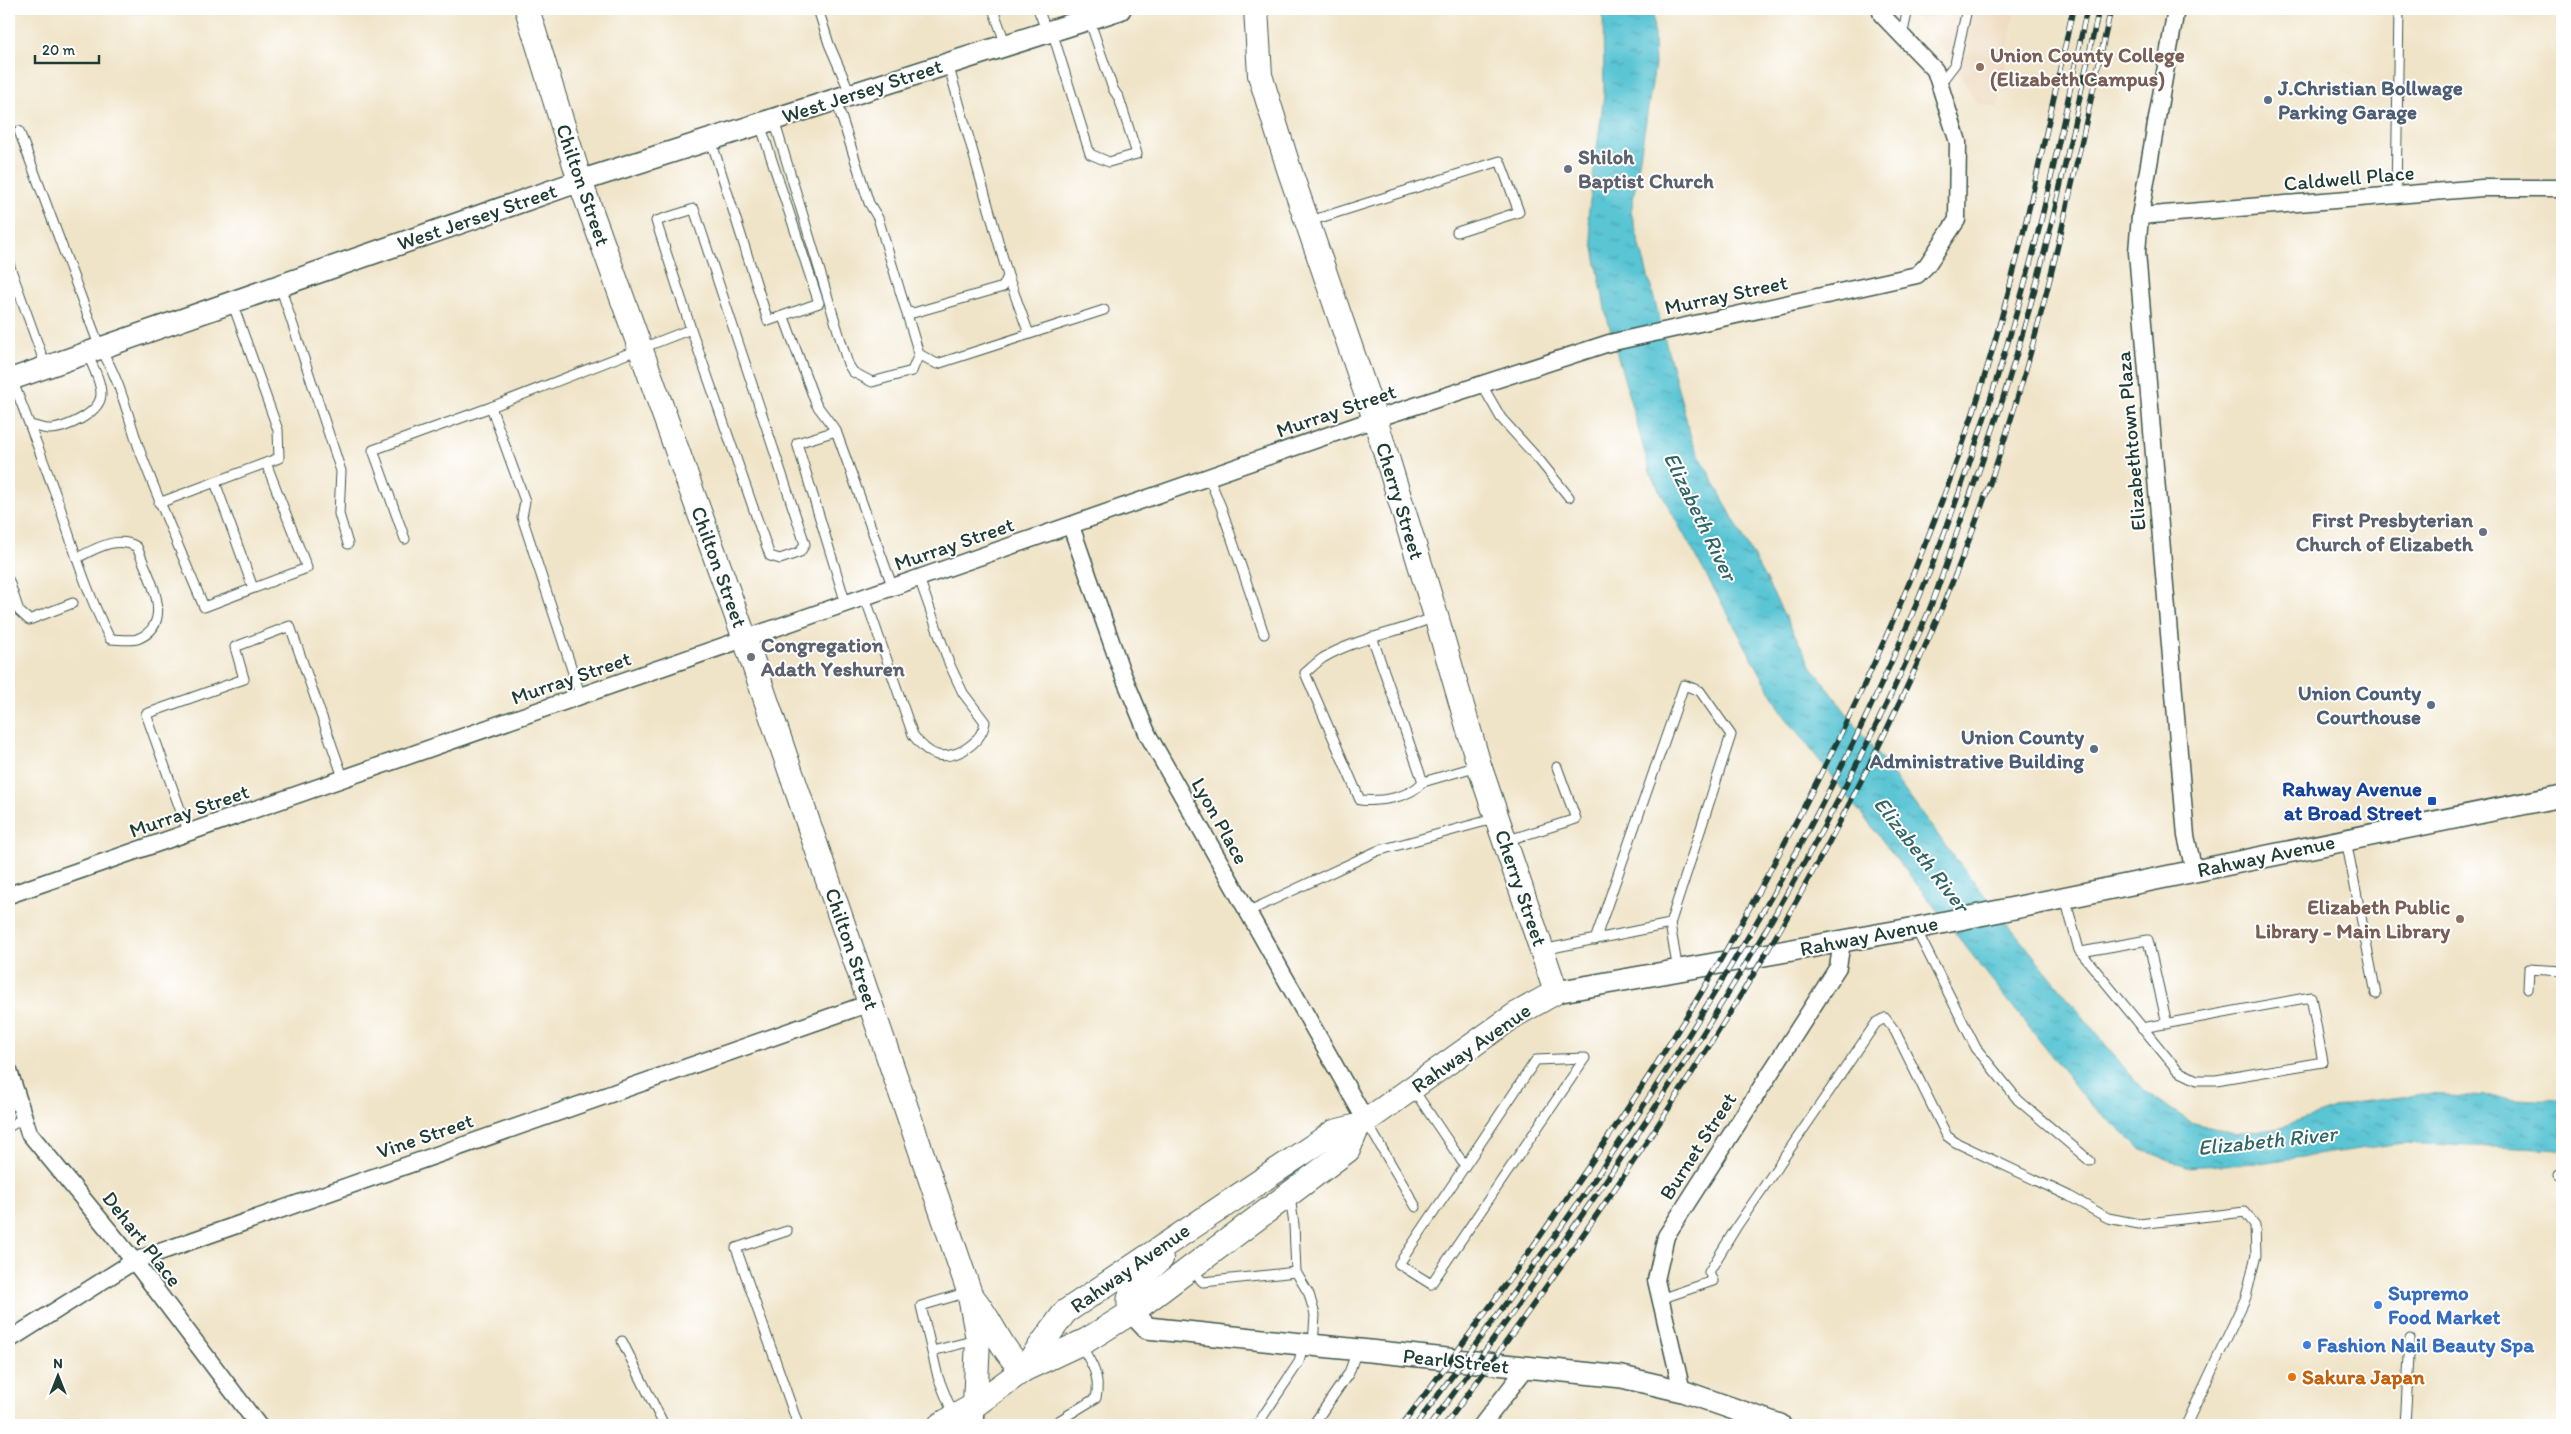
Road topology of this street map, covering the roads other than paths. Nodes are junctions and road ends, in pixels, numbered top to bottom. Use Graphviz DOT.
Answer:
graph roads {
  1 [pos="527,9"];
  2 [pos="818,9"];
  3 [pos="993,9"];
  4 [pos="1038,9"];
  5 [pos="1120,9"];
  6 [pos="1256,9"];
  7 [pos="1880,9"];
  8 [pos="1908,9"];
  9 [pos="1967,9"];
  10 [pos="2176,9"];
  11 [pos="2399,9"];
  12 [pos="1089,19"];
  13 [pos="1049,31"];
  14 [pos="1902,36"];
  15 [pos="1006,45"];
  16 [pos="948,64"];
  17 [pos="1939,85"];
  18 [pos="844,97"];
  19 [pos="767,122"];
  20 [pos="19,131"];
  21 [pos="711,140"];
  22 [pos="580,181"];
  23 [pos="2562,188"];
  24 [pos="2396,196"];
  25 [pos="2140,216"];
  26 [pos="1307,222"];
  27 [pos="1457,232"];
  28 [pos="9,264"];
  29 [pos="1008,276"];
  30 [pos="280,286"];
  31 [pos="232,302"];
  32 [pos="1104,310"];
  33 [pos="906,311"];
  34 [pos="784,317"];
  35 [pos="691,330"];
  36 [pos="1029,334"];
  37 [pos="641,349"];
  38 [pos="94,350"];
  39 [pos="920,354"];
  40 [pos="46,367"];
  41 [pos="10,380"];
  42 [pos="1482,385"];
  43 [pos="491,407"];
  44 [pos="1374,419"];
  45 [pos="30,425"];
  46 [pos="836,431"];
  47 [pos="266,463"];
  48 [pos="1209,478"];
  49 [pos="215,482"];
  50 [pos="1569,497"];
  51 [pos="159,502"];
  52 [pos="1071,526"];
  53 [pos="405,539"];
  54 [pos="348,544"];
  55 [pos="78,562"];
  56 [pos="920,578"];
  57 [pos="9,580"];
  58 [pos="253,588"];
  59 [pos="893,588"];
  60 [pos="866,597"];
  61 [pos="72,603"];
  62 [pos="846,604"];
  63 [pos="1436,616"];
  64 [pos="1264,634"];
  65 [pos="1372,637"];
  66 [pos="745,640"];
  67 [pos="581,697"];
  68 [pos="1479,766"];
  69 [pos="1557,767"];
  70 [pos="344,780"];
  71 [pos="1423,782"];
  72 [pos="2562,796"];
  73 [pos="1497,818"];
  74 [pos="189,834"];
  75 [pos="2346,840"];
  76 [pos="1505,841"];
  77 [pos="2194,871"];
  78 [pos="9,895"];
  79 [pos="2065,898"];
  80 [pos="1247,912"];
  81 [pos="1670,924"];
  82 [pos="1916,928"];
  83 [pos="1595,940"];
  84 [pos="1842,942"];
  85 [pos="1542,950"];
  86 [pos="2081,952"];
  87 [pos="1678,971"];
  88 [pos="2562,971"];
  89 [pos="2528,989"];
  90 [pos="1556,992"];
  91 [pos="2376,994"];
  92 [pos="870,1003"];
  93 [pos="2167,1024"];
  94 [pos="2142,1028"];
  95 [pos="9,1071"];
  96 [pos="1413,1089"];
  97 [pos="24,1117"];
  98 [pos="1362,1123"];
  99 [pos="9,1127"];
  100 [pos="2090,1162"];
  101 [pos="1465,1166"];
  102 [pos="1289,1193"];
  103 [pos="1416,1207"];
  104 [pos="1207,1215"];
  105 [pos="787,1231"];
  106 [pos="134,1261"];
  107 [pos="1190,1268"];
  108 [pos="1296,1272"];
  109 [pos="969,1293"];
  110 [pos="1660,1300"];
  111 [pos="1132,1312"];
  112 [pos="978,1339"];
  113 [pos="9,1340"];
  114 [pos="622,1340"];
  115 [pos="2410,1340"];
  116 [pos="1080,1343"];
  117 [pos="1308,1345"];
  118 [pos="1357,1350"];
  119 [pos="932,1351"];
  120 [pos="1526,1368"];
  121 [pos="1023,1370"];
  122 [pos="1682,1391"];
  123 [pos="961,1418"];
  124 [pos="1768,1423"];
  125 [pos="258,1425"];
  126 [pos="664,1425"];
  127 [pos="798,1425"];
  128 [pos="1052,1425"];
  129 [pos="1257,1425"];
  130 [pos="1313,1425"];
  131 [pos="1482,1425"];
  132 [pos="2186,1425"];
  133 [pos="2405,1425"];
  1 -- 22 [label="main road, Chilton Street"];
  2 -- 18 [label="lane"];
  3 -- 15 [label="lane"];
  4 -- 13 [label="lane"];
  5 -- 12 [label="street, West Jersey Street"];
  6 -- 26 [label="main road, Cherry Street"];
  7 -- 14 [label="street"];
  8 -- 14 [label="lane"];
  9 -- 17 [label="lane"];
  10 -- 25 [label="street, Elizabethtown Plaza"];
  11 -- 24 [label="lane"];
  12 -- 13 [label="street, West Jersey Street"];
  12 -- 13 [label="lane"];
  13 -- 15 [label="street, West Jersey Street"];
  14 -- 17 [label="street"];
  15 -- 16 [label="street, West Jersey Street"];
  16 -- 18 [label="street, West Jersey Street"];
  16 -- 29 [label="lane"];
  17 -- 42 [label="street, Murray Street"];
  18 -- 19 [label="street, West Jersey Street"];
  18 -- 33 [label="lane"];
  19 -- 21 [label="street, West Jersey Street"];
  19 -- 34 [label="lane"];
  19 -- 39 [label="lane"];
  20 -- 38 [label="lane"];
  21 -- 22 [label="street, West Jersey Street"];
  21 -- 34 [label="lane"];
  22 -- 30 [label="street, West Jersey Street"];
  22 -- 37 [label="main road, Chilton Street"];
  23 -- 24 [label="street, Caldwell Place"];
  24 -- 25 [label="street, Caldwell Place"];
  25 -- 77 [label="street, Elizabethtown Plaza"];
  26 -- 27 [label="lane"];
  26 -- 44 [label="main road, Cherry Street"];
  28 -- 40 [label="lane"];
  29 -- 33 [label="lane"];
  29 -- 36 [label="lane"];
  30 -- 31 [label="street, West Jersey Street"];
  30 -- 54 [label="lane"];
  31 -- 38 [label="street, West Jersey Street"];
  31 -- 47 [label="lane"];
  32 -- 36 [label="lane"];
  33 -- 39 [label="lane"];
  34 -- 46 [label="lane"];
  35 -- 35 [label="lane"];
  35 -- 37 [label="lane"];
  36 -- 39 [label="lane"];
  37 -- 43 [label="lane"];
  37 -- 66 [label="main road, Chilton Street"];
  38 -- 40 [label="street, West Jersey Street"];
  38 -- 45 [label="lane"];
  38 -- 51 [label="lane"];
  40 -- 41 [label="street, West Jersey Street"];
  41 -- 45 [label="lane"];
  42 -- 44 [label="street, Murray Street"];
  42 -- 50 [label="lane"];
  43 -- 53 [label="lane"];
  43 -- 67 [label="lane"];
  44 -- 48 [label="street, Murray Street"];
  44 -- 63 [label="main road, Cherry Street"];
  45 -- 55 [label="lane"];
  46 -- 59 [label="lane"];
  46 -- 62 [label="lane"];
  47 -- 49 [label="lane"];
  47 -- 58 [label="lane"];
  48 -- 52 [label="street, Murray Street"];
  48 -- 64 [label="lane"];
  49 -- 51 [label="lane"];
  49 -- 58 [label="lane"];
  51 -- 58 [label="lane"];
  52 -- 56 [label="street, Murray Street"];
  52 -- 80 [label="street, Lyon Place"];
  55 -- 55 [label="lane"];
  56 -- 59 [label="street, Murray Street"];
  56 -- 60 [label="lane"];
  57 -- 61 [label="lane"];
  59 -- 60 [label="street, Murray Street"];
  60 -- 62 [label="street, Murray Street"];
  62 -- 66 [label="street, Murray Street"];
  63 -- 65 [label="lane"];
  63 -- 68 [label="main road, Cherry Street"];
  65 -- 71 [label="lane"];
  65 -- 71 [label="lane"];
  66 -- 67 [label="street, Murray Street"];
  66 -- 92 [label="main road, Chilton Street"];
  67 -- 70 [label="street, Murray Street"];
  68 -- 71 [label="lane"];
  68 -- 73 [label="main road, Cherry Street"];
  69 -- 76 [label="lane"];
  70 -- 74 [label="street, Murray Street"];
  70 -- 74 [label="lane"];
  72 -- 75 [label="street, Rahway Avenue"];
  73 -- 76 [label="main road, Cherry Street"];
  73 -- 80 [label="lane"];
  74 -- 78 [label="street, Murray Street"];
  75 -- 77 [label="street, Rahway Avenue"];
  75 -- 91 [label="lane"];
  76 -- 85 [label="main road, Cherry Street"];
  77 -- 79 [label="street, Rahway Avenue"];
  79 -- 82 [label="street, Rahway Avenue"];
  79 -- 86 [label="lane"];
  80 -- 98 [label="street, Lyon Place"];
  81 -- 83 [label="lane"];
  81 -- 83 [label="lane"];
  81 -- 87 [label="lane"];
  82 -- 84 [label="street, Rahway Avenue"];
  82 -- 100 [label="lane"];
  83 -- 85 [label="lane"];
  84 -- 87 [label="street, Rahway Avenue"];
  84 -- 110 [label="street, Burnet Street"];
  85 -- 90 [label="main road, Cherry Street"];
  86 -- 93 [label="lane"];
  86 -- 94 [label="lane"];
  87 -- 90 [label="street, Rahway Avenue"];
  88 -- 89 [label="lane"];
  90 -- 96 [label="main road, Rahway Avenue"];
  92 -- 106 [label="street, Vine Street"];
  92 -- 109 [label="main road, Chilton Street"];
  93 -- 94 [label="lane"];
  93 -- 94 [label="lane"];
  95 -- 97 [label="street, Dehart Place"];
  96 -- 98 [label="main road, Rahway Avenue"];
  96 -- 101 [label="lane"];
  97 -- 99 [label="lane"];
  97 -- 106 [label="street, Dehart Place"];
  98 -- 102 [label="main road, Rahway Avenue"];
  98 -- 103 [label="lane"];
  98 -- 104 [label="main road, Rahway Avenue"];
  101 -- 101 [label="lane"];
  102 -- 107 [label="main road, Rahway Avenue"];
  102 -- 108 [label="lane"];
  104 -- 111 [label="main road"];
  104 -- 121 [label="main road, Rahway Avenue"];
  105 -- 127 [label="lane"];
  106 -- 113 [label="street, Vine Street"];
  106 -- 125 [label="street, Dehart Place"];
  107 -- 108 [label="lane"];
  107 -- 111 [label="main road, Rahway Avenue"];
  108 -- 117 [label="lane"];
  109 -- 112 [label="main road, Chilton Street"];
  109 -- 119 [label="lane"];
  109 -- 121 [label="main road, Chilton Street"];
  110 -- 122 [label="street, Burnet Street"];
  110 -- 132 [label="lane"];
  111 -- 116 [label="main road, Rahway Avenue"];
  111 -- 117 [label="street, Pearl Street"];
  112 -- 119 [label="lane"];
  112 -- 123 [label="main road, Chilton Street"];
  114 -- 126 [label="lane"];
  115 -- 133 [label="lane"];
  116 -- 121 [label="main road, Rahway Avenue"];
  116 -- 128 [label="lane"];
  117 -- 118 [label="street, Pearl Street"];
  117 -- 129 [label="lane"];
  118 -- 120 [label="street, Pearl Street"];
  118 -- 130 [label="lane"];
  119 -- 123 [label="lane"];
  120 -- 122 [label="street, Pearl Street"];
  120 -- 131 [label="street"];
  121 -- 123 [label="main road, Rahway Avenue"];
  122 -- 124 [label="street, Pearl Street"];
}
